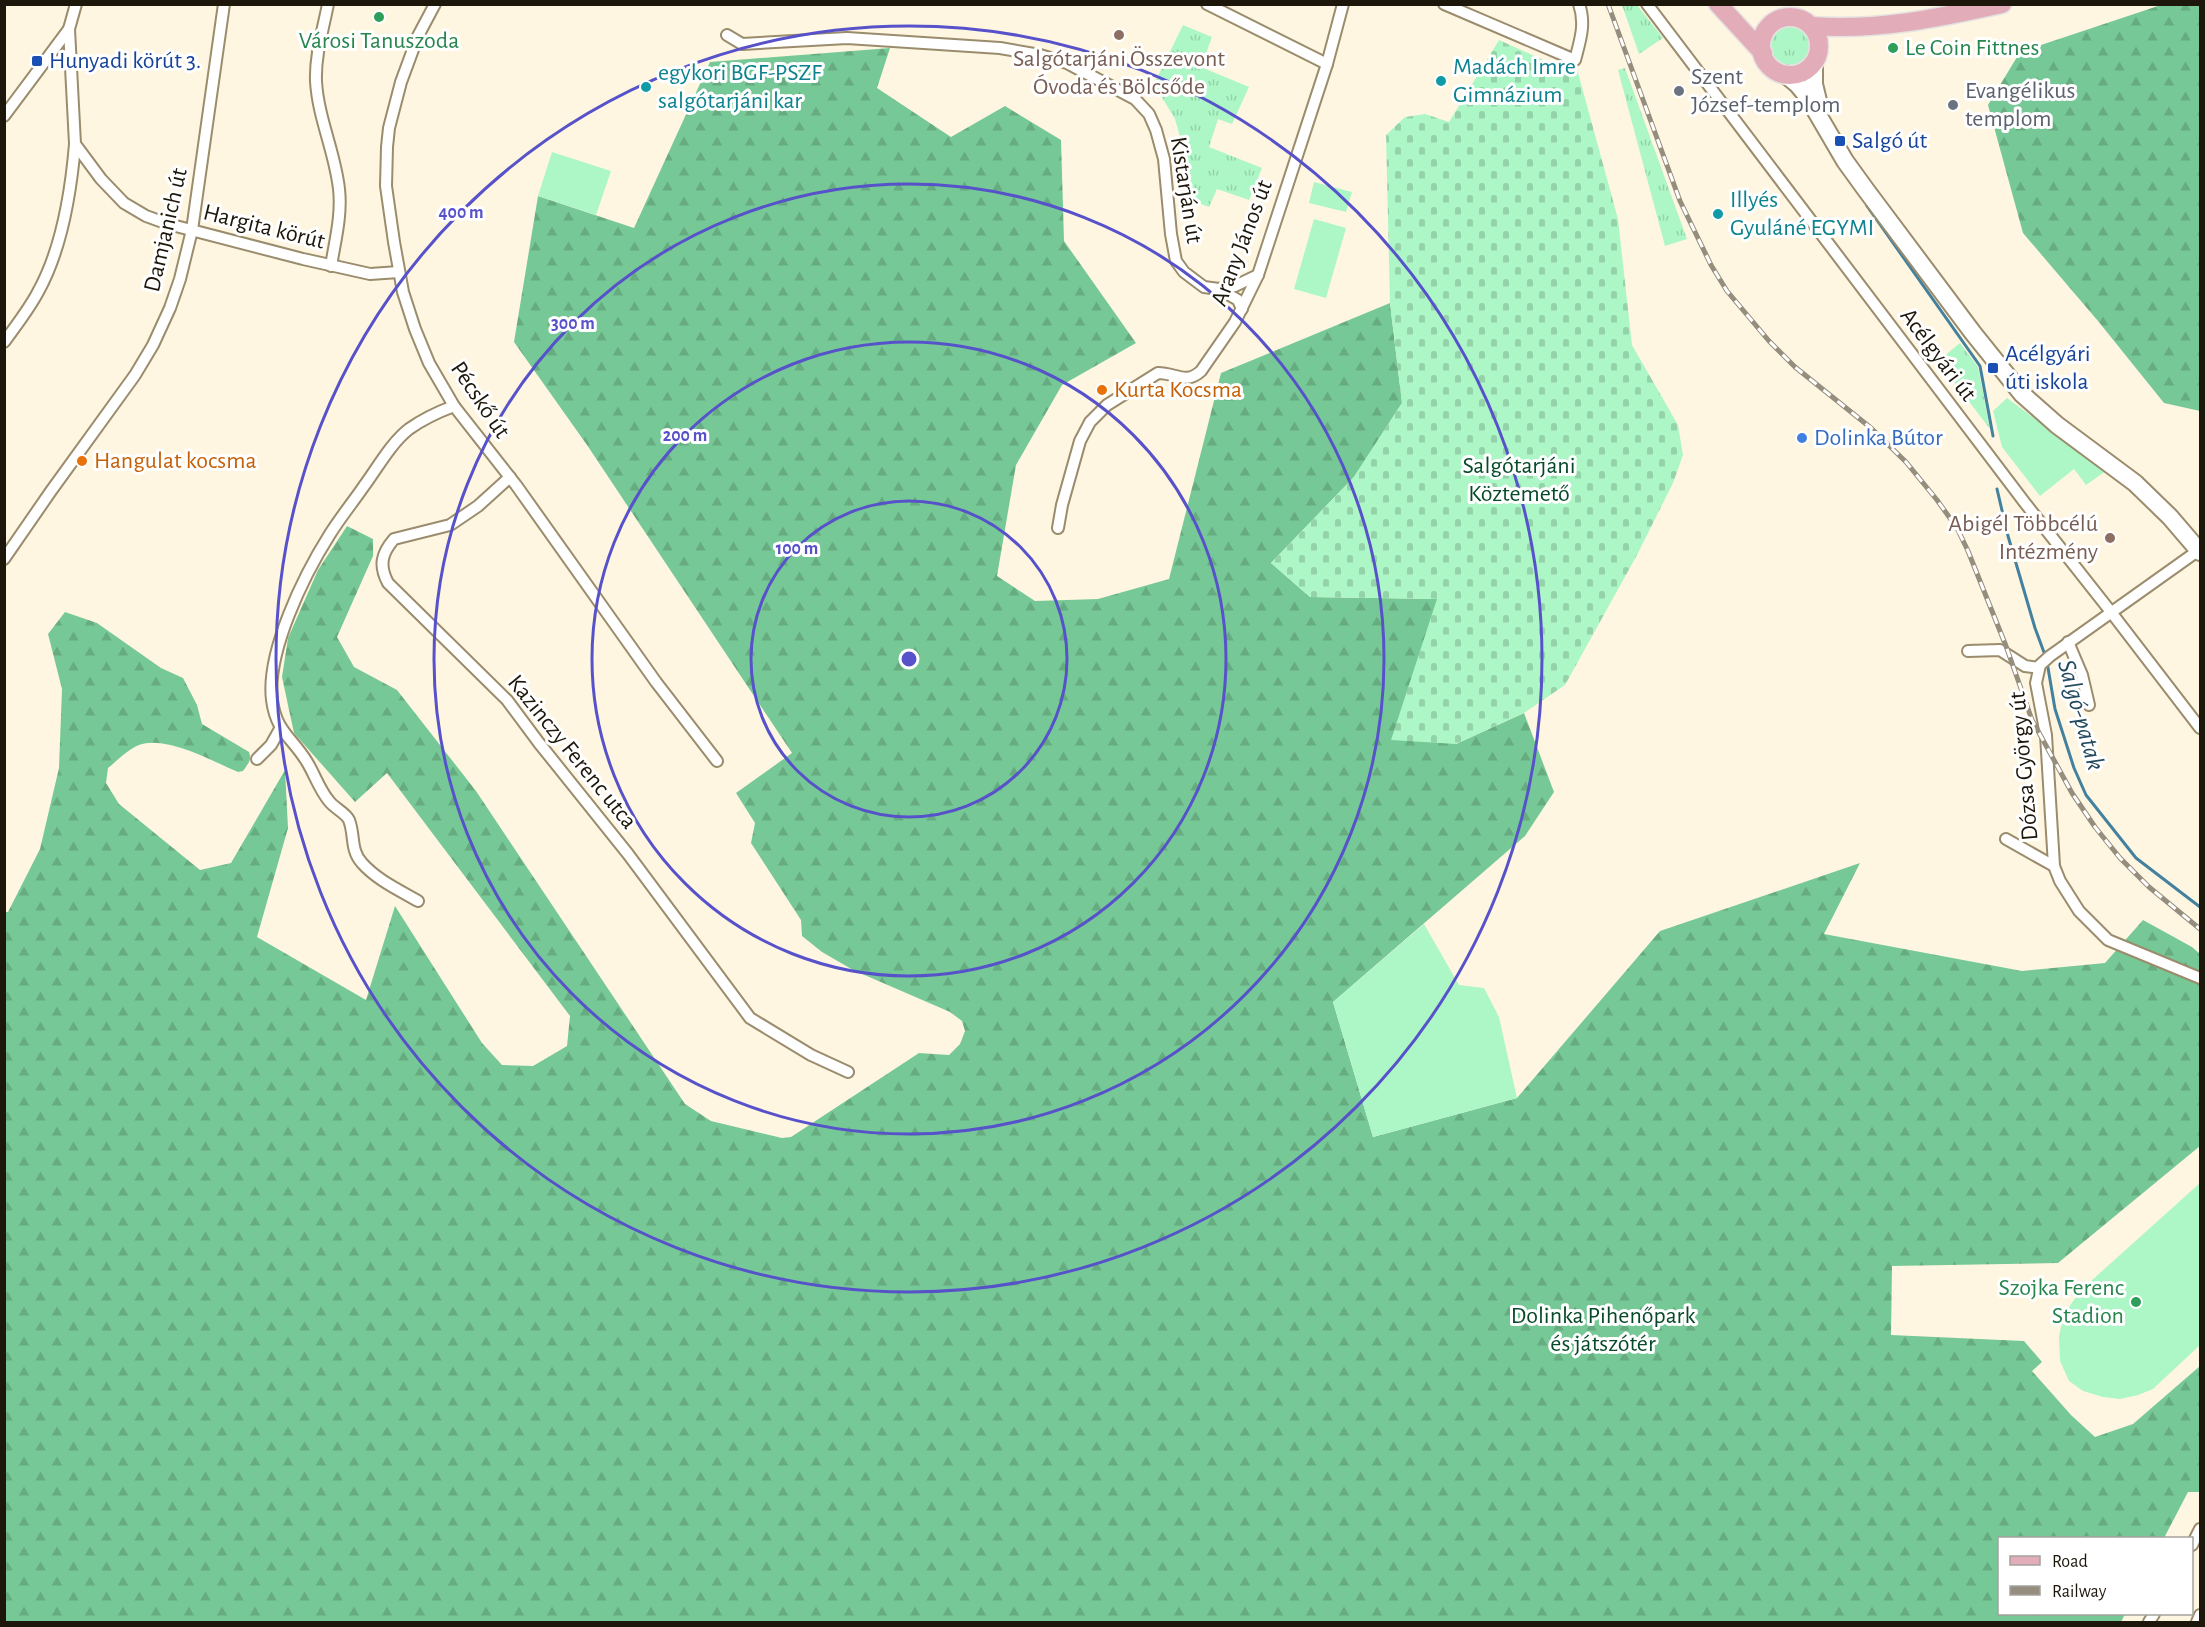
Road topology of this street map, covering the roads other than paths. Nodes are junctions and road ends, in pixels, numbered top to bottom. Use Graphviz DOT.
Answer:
graph roads {
  1 [pos="75,4"];
  2 [pos="225,4"];
  3 [pos="328,4"];
  4 [pos="435,4"];
  5 [pos="1207,4"];
  6 [pos="1343,4"];
  7 [pos="1444,4"];
  8 [pos="1579,4"];
  9 [pos="1647,4"];
  10 [pos="1718,4"];
  11 [pos="1725,4"];
  12 [pos="2002,4"];
  13 [pos="1777,16"];
  14 [pos="1803,16"];
  15 [pos="1878,27"];
  16 [pos="69,29"];
  17 [pos="727,35"];
  18 [pos="1763,53"];
  19 [pos="1816,57"];
  20 [pos="1327,64"];
  21 [pos="1785,74"];
  22 [pos="4,116"];
  23 [pos="1828,132"];
  24 [pos="75,144"];
  25 [pos="192,230"];
  26 [pos="331,266"];
  27 [pos="399,272"];
  28 [pos="1258,275"];
  29 [pos="1219,289"];
  30 [pos="1242,309"];
  31 [pos="4,342"];
  32 [pos="454,406"];
  33 [pos="510,477"];
  34 [pos="1058,528"];
  35 [pos="2200,551"];
  36 [pos="4,559"];
  37 [pos="2111,612"];
  38 [pos="2068,642"];
  39 [pos="1968,651"];
  40 [pos="2044,662"];
  41 [pos="2089,705"];
  42 [pos="2200,728"];
  43 [pos="280,729"];
  44 [pos="257,759"];
  45 [pos="717,761"];
  46 [pos="2006,840"];
  47 [pos="2054,866"];
  48 [pos="418,901"];
  49 [pos="2200,978"];
  50 [pos="848,1072"];
  51 [pos="2200,1528"];
  52 [pos="2193,1543"];
  53 [pos="2200,1615"];
  54 [pos="2197,1623"];
  1 -- 16 [label="street"];
  2 -- 25 [label="street, Damjanich út"];
  3 -- 26 [label="street"];
  4 -- 27 [label="street, Pécskő út"];
  5 -- 20 [label="street"];
  6 -- 20 [label="street, Arany János út"];
  7 -- 8 [label="street"];
  9 -- 37 [label="street, Acélgyári út"];
  10 -- 18 [label="main road"];
  11 -- 13 [label="main road"];
  12 -- 15 [label="main road"];
  13 -- 14 [label="main road"];
  13 -- 18 [label="main road"];
  14 -- 15 [label="main road"];
  14 -- 19 [label="main road"];
  15 -- 19 [label="main road"];
  16 -- 22 [label="street"];
  16 -- 24 [label="street"];
  17 -- 29 [label="street, Kistarján út"];
  18 -- 21 [label="main road"];
  19 -- 21 [label="main road"];
  19 -- 23 [label="main road"];
  20 -- 28 [label="street, Arany János út"];
  21 -- 23 [label="main road"];
  23 -- 35 [label="main road"];
  24 -- 25 [label="street, Hargita körút"];
  24 -- 31 [label="street"];
  25 -- 26 [label="street, Hargita körút"];
  25 -- 36 [label="street, Damjanich út"];
  26 -- 27 [label="street, Hargita körút"];
  27 -- 32 [label="street, Pécskő út"];
  28 -- 29 [label="street"];
  28 -- 30 [label="street, Arany János út"];
  29 -- 30 [label="street, Kistarján út"];
  30 -- 34 [label="street, Arany János út"];
  32 -- 33 [label="street, Pécskő út"];
  32 -- 43 [label="street"];
  33 -- 45 [label="street, Pécskő út"];
  33 -- 50 [label="street, Kazinczy Ferenc utca"];
  35 -- 37 [label="street"];
  37 -- 38 [label="street"];
  37 -- 42 [label="street, Acélgyári út"];
  38 -- 40 [label="street"];
  38 -- 41 [label="street"];
  39 -- 40 [label="street"];
  40 -- 47 [label="street, Dózsa György út"];
  43 -- 44 [label="street"];
  43 -- 48 [label="street"];
  46 -- 47 [label="street"];
  47 -- 49 [label="street, Dózsa György út"];
  51 -- 52 [label="street"];
  53 -- 54 [label="street"];
}
